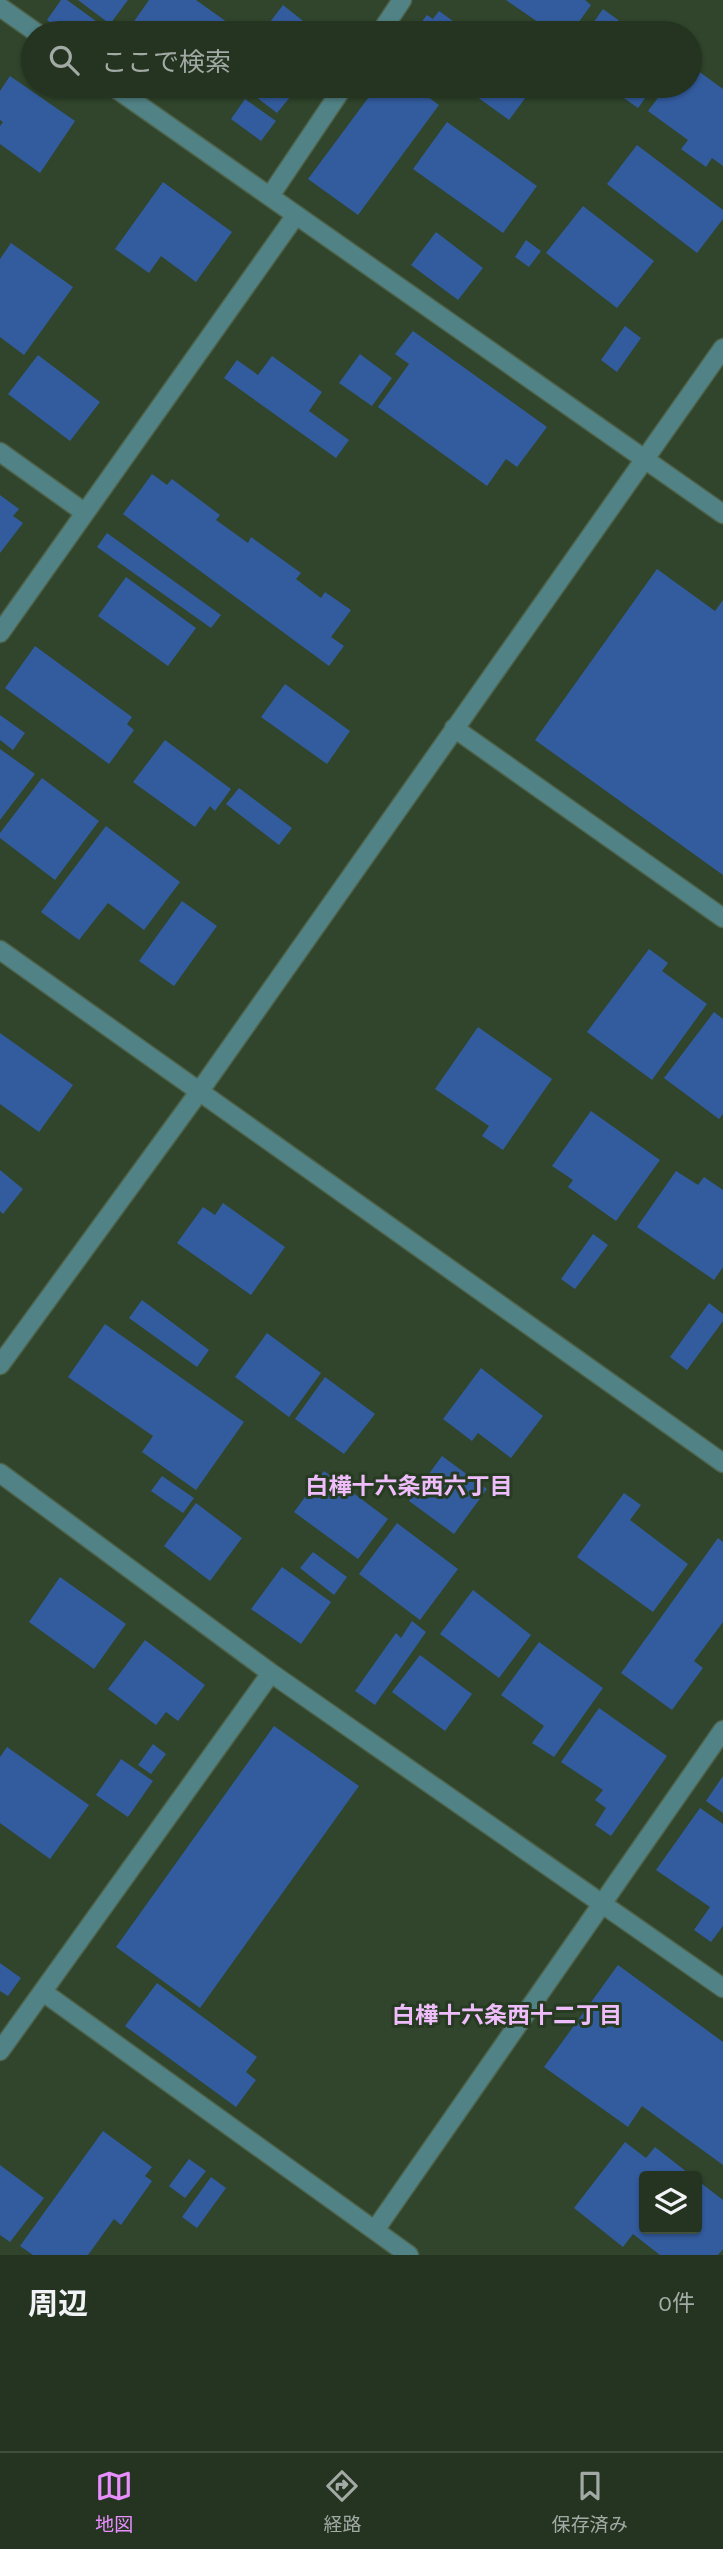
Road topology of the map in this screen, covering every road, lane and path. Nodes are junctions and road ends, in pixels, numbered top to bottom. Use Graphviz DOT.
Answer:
graph roads {
  1 [pos="402,0"];
  2 [pos="0,7"];
  3 [pos="388,21"];
  4 [pos="21,22"];
  5 [pos="129,98"];
  6 [pos="336,98"];
  7 [pos="270,197"];
  8 [pos="296,215"];
  9 [pos="723,348"];
  10 [pos="0,452"];
  11 [pos="643,459"];
  12 [pos="84,512"];
  13 [pos="723,514"];
  14 [pos="0,633"];
  15 [pos="454,728"];
  16 [pos="723,918"];
  17 [pos="0,950"];
  18 [pos="199,1092"];
  19 [pos="0,1365"];
  20 [pos="723,1463"];
  21 [pos="0,1473"];
  22 [pos="271,1673"];
  23 [pos="723,1730"];
  24 [pos="603,1904"];
  25 [pos="723,1988"];
  26 [pos="43,1992"];
  27 [pos="0,2051"];
  28 [pos="375,2230"];
  29 [pos="409,2255"];
  1 -- 3 [label="street"];
  2 -- 4 [label="street"];
  5 -- 7 [label="street"];
  6 -- 7 [label="street"];
  7 -- 8 [label="street"];
  8 -- 11 [label="street"];
  8 -- 12 [label="street"];
  9 -- 11 [label="street"];
  10 -- 12 [label="street"];
  11 -- 13 [label="street"];
  11 -- 15 [label="street"];
  12 -- 14 [label="street"];
  15 -- 16 [label="street"];
  15 -- 18 [label="street"];
  17 -- 18 [label="street"];
  18 -- 19 [label="street"];
  18 -- 20 [label="street"];
  21 -- 22 [label="street"];
  22 -- 24 [label="street"];
  22 -- 26 [label="street"];
  23 -- 24 [label="street"];
  24 -- 25 [label="street"];
  24 -- 28 [label="street"];
  26 -- 27 [label="street"];
  26 -- 28 [label="street"];
  28 -- 29 [label="street"];
}
